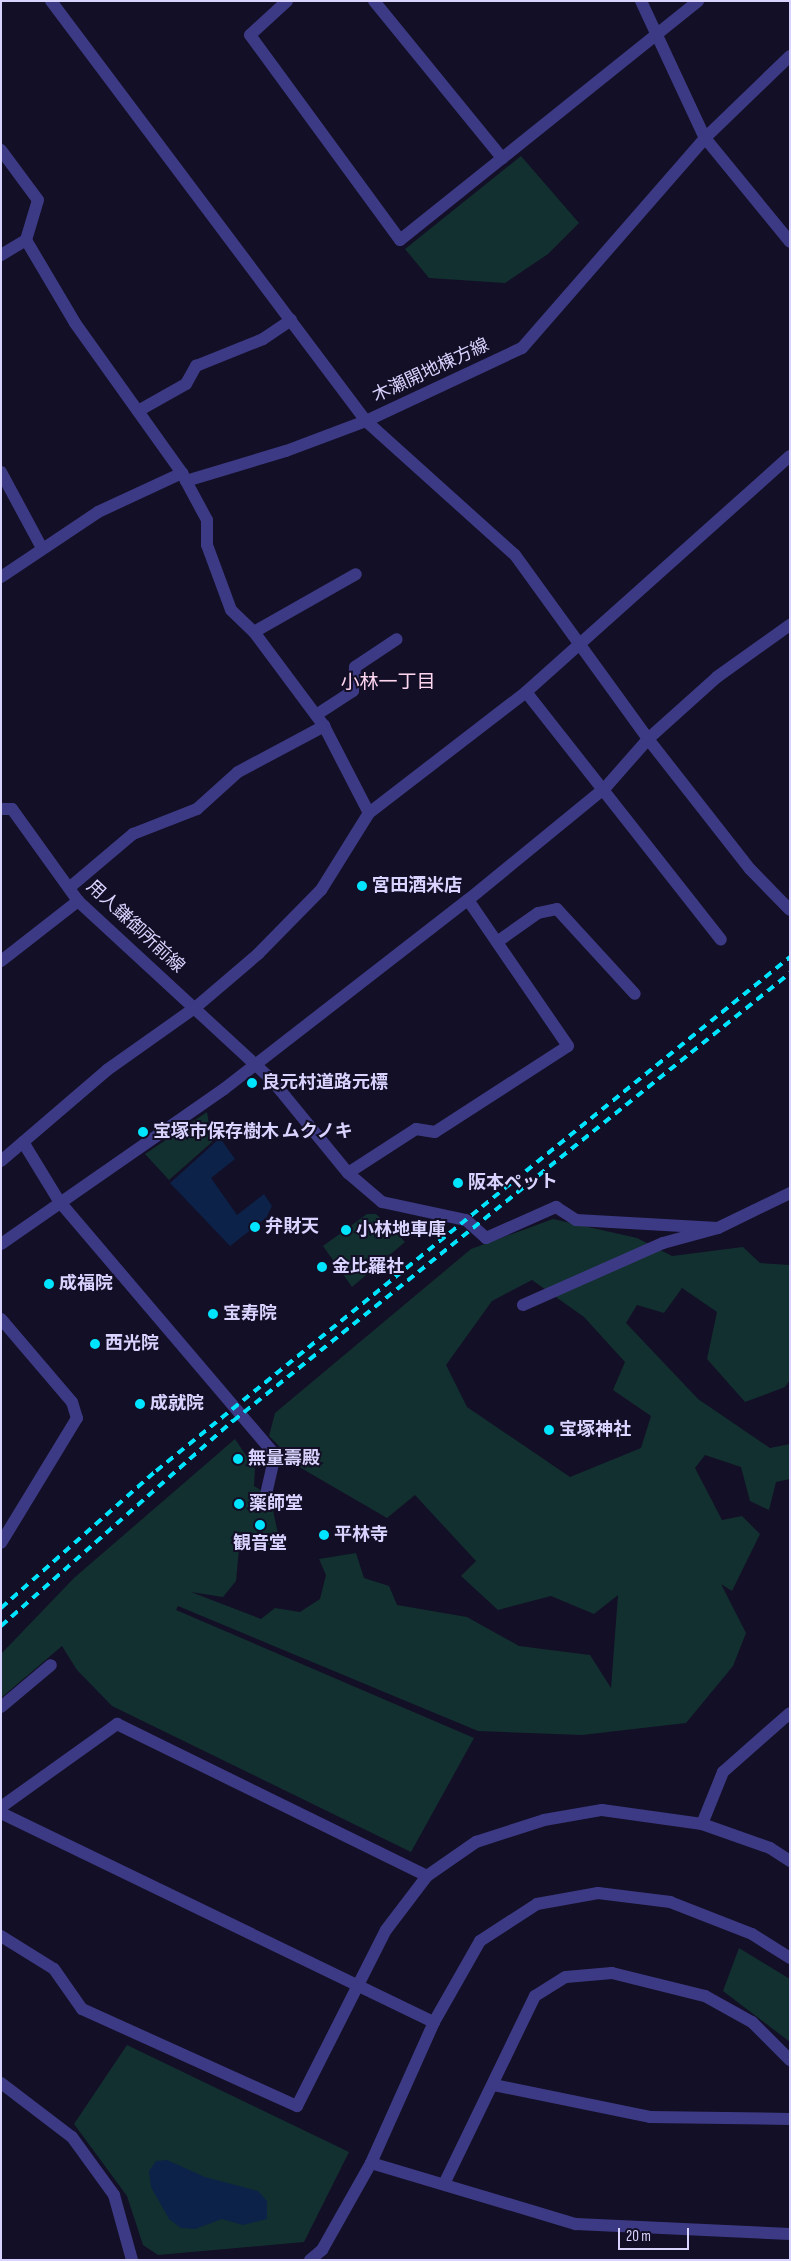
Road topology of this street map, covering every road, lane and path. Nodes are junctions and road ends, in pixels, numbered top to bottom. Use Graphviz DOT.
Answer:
graph roads {
  1 [pos="50,1"];
  2 [pos="287,1"];
  3 [pos="374,1"];
  4 [pos="641,1"];
  5 [pos="698,1"];
  6 [pos="656,34"];
  7 [pos="790,56"];
  8 [pos="705,138"];
  9 [pos="1,150"];
  10 [pos="502,158"];
  11 [pos="26,240"];
  12 [pos="790,242"];
  13 [pos="1,255"];
  14 [pos="290,320"];
  15 [pos="138,411"];
  16 [pos="366,421"];
  17 [pos="790,456"];
  18 [pos="1,472"];
  19 [pos="184,477"];
  20 [pos="42,548"];
  21 [pos="356,574"];
  22 [pos="1,577"];
  23 [pos="790,625"];
  24 [pos="254,632"];
  25 [pos="396,638"];
  26 [pos="581,644"];
  27 [pos="526,692"];
  28 [pos="320,721"];
  29 [pos="648,739"];
  30 [pos="605,788"];
  31 [pos="1,809"];
  32 [pos="369,813"];
  33 [pos="69,888"];
  34 [pos="468,900"];
  35 [pos="78,901"];
  36 [pos="790,910"];
  37 [pos="720,940"];
  38 [pos="497,942"];
  39 [pos="1,961"];
  40 [pos="635,994"];
  41 [pos="196,1007"];
  42 [pos="256,1065"];
  43 [pos="24,1142"];
  44 [pos="1,1161"];
  45 [pos="348,1173"];
  46 [pos="790,1193"];
  47 [pos="59,1201"];
  48 [pos="718,1228"];
  49 [pos="1,1244"];
  50 [pos="523,1305"];
  51 [pos="1,1319"];
  52 [pos="264,1503"];
  53 [pos="1,1543"];
  54 [pos="51,1665"];
  55 [pos="1,1707"];
  56 [pos="790,1713"];
  57 [pos="1,1807"];
  58 [pos="1,1813"];
  59 [pos="702,1824"];
  60 [pos="790,1861"];
  61 [pos="428,1876"];
  62 [pos="1,1936"];
  63 [pos="790,1958"];
  64 [pos="356,1986"];
  65 [pos="434,2022"];
  66 [pos="790,2060"];
  67 [pos="1,2083"];
  68 [pos="494,2085"];
  69 [pos="790,2119"];
  70 [pos="371,2162"];
  71 [pos="444,2184"];
  72 [pos="790,2234"];
  73 [pos="132,2260"];
  74 [pos="310,2260"];
  1 -- 14 [label="street"];
  2 -- 10 [label="street"];
  3 -- 10 [label="street"];
  4 -- 6 [label="street"];
  5 -- 6 [label="street"];
  6 -- 8 [label="street"];
  6 -- 10 [label="street"];
  7 -- 8 [label="street, 木瀬開地棟方線"];
  8 -- 12 [label="street"];
  8 -- 16 [label="street, 木瀬開地棟方線"];
  9 -- 11 [label="street"];
  11 -- 13 [label="street"];
  11 -- 15 [label="street"];
  14 -- 15 [label="street"];
  14 -- 16 [label="street"];
  15 -- 19 [label="street"];
  16 -- 19 [label="street, 木瀬開地棟方線"];
  16 -- 26 [label="street"];
  17 -- 26 [label="street"];
  18 -- 20 [label="street"];
  19 -- 20 [label="street, 木瀬開地棟方線"];
  19 -- 24 [label="street"];
  20 -- 22 [label="street, 木瀬開地棟方線"];
  21 -- 24 [label="street"];
  23 -- 29 [label="street"];
  24 -- 28 [label="street"];
  25 -- 28 [label="street"];
  26 -- 27 [label="street"];
  26 -- 29 [label="street"];
  27 -- 30 [label="street"];
  27 -- 32 [label="street"];
  28 -- 32 [label="street"];
  28 -- 33 [label="street"];
  29 -- 30 [label="street"];
  29 -- 36 [label="street"];
  30 -- 34 [label="street"];
  30 -- 37 [label="street"];
  31 -- 33 [label="street, 用人鎌御所前線"];
  32 -- 41 [label="street"];
  33 -- 35 [label="street, 用人鎌御所前線"];
  34 -- 38 [label="street"];
  34 -- 42 [label="street"];
  35 -- 39 [label="street"];
  35 -- 41 [label="street, 用人鎌御所前線"];
  38 -- 40 [label="street"];
  38 -- 45 [label="street"];
  41 -- 42 [label="street, 用人鎌御所前線"];
  41 -- 43 [label="street"];
  42 -- 45 [label="street, 用人鎌御所前線"];
  42 -- 47 [label="street"];
  43 -- 44 [label="street"];
  43 -- 47 [label="street"];
  45 -- 48 [label="street, 用人鎌御所前線"];
  46 -- 48 [label="street"];
  47 -- 49 [label="street"];
  47 -- 52 [label="street"];
  48 -- 50 [label="street"];
  51 -- 53 [label="street"];
  54 -- 55 [label="street"];
  56 -- 59 [label="street"];
  57 -- 61 [label="street"];
  58 -- 64 [label="street"];
  59 -- 60 [label="street"];
  59 -- 61 [label="street"];
  61 -- 64 [label="street"];
  62 -- 64 [label="street"];
  63 -- 65 [label="street"];
  64 -- 65 [label="street"];
  65 -- 70 [label="street"];
  66 -- 68 [label="street"];
  67 -- 73 [label="street"];
  68 -- 69 [label="street"];
  68 -- 71 [label="street"];
  70 -- 71 [label="street"];
  70 -- 74 [label="street"];
  71 -- 72 [label="street"];
}
